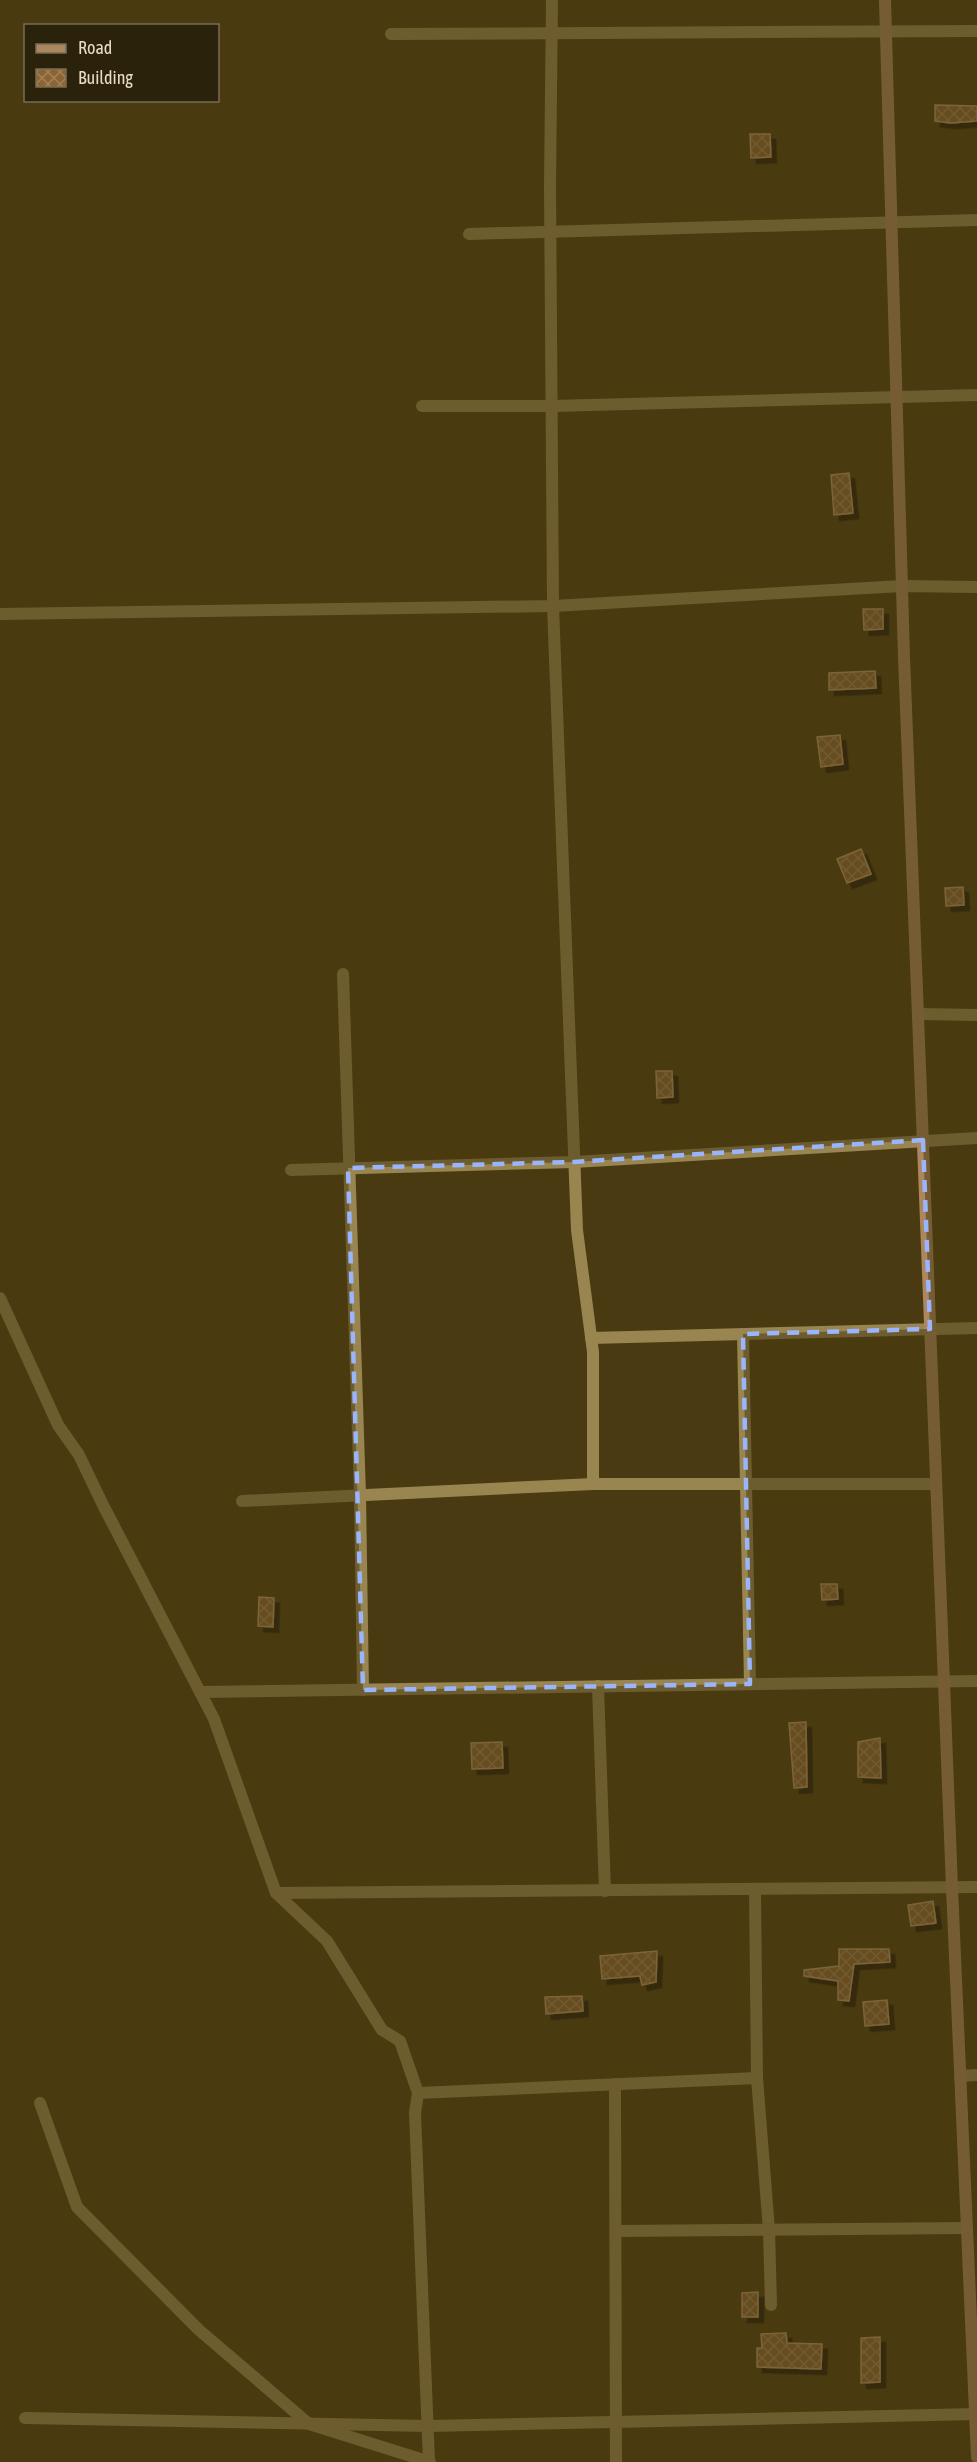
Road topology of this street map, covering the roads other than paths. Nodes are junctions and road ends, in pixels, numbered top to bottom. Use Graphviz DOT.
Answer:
graph roads {
  1 [pos="552,0"];
  2 [pos="885,0"];
  3 [pos="977,31"];
  4 [pos="886,33"];
  5 [pos="392,34"];
  6 [pos="552,34"];
  7 [pos="977,220"];
  8 [pos="891,222"];
  9 [pos="550,231"];
  10 [pos="469,234"];
  11 [pos="977,395"];
  12 [pos="897,396"];
  13 [pos="552,405"];
  14 [pos="422,406"];
  15 [pos="902,586"];
  16 [pos="977,587"];
  17 [pos="553,606"];
  18 [pos="0,614"];
  19 [pos="343,974"];
  20 [pos="918,1014"];
  21 [pos="977,1015"];
  22 [pos="977,1138"];
  23 [pos="923,1140"];
  24 [pos="574,1162"];
  25 [pos="348,1168"];
  26 [pos="291,1170"];
  27 [pos="0,1298"];
  28 [pos="977,1328"];
  29 [pos="930,1329"];
  30 [pos="743,1334"];
  31 [pos="591,1338"];
  32 [pos="592,1484"];
  33 [pos="747,1484"];
  34 [pos="936,1484"];
  35 [pos="360,1496"];
  36 [pos="242,1501"];
  37 [pos="944,1681"];
  38 [pos="977,1681"];
  39 [pos="750,1684"];
  40 [pos="598,1686"];
  41 [pos="363,1690"];
  42 [pos="200,1692"];
  43 [pos="977,1887"];
  44 [pos="952,1888"];
  45 [pos="755,1890"];
  46 [pos="605,1891"];
  47 [pos="276,1893"];
  48 [pos="977,2075"];
  49 [pos="960,2076"];
  50 [pos="757,2078"];
  51 [pos="615,2085"];
  52 [pos="418,2093"];
  53 [pos="40,2103"];
  54 [pos="968,2228"];
  55 [pos="769,2230"];
  56 [pos="617,2231"];
  57 [pos="771,2305"];
  58 [pos="976,2414"];
  59 [pos="25,2418"];
  60 [pos="616,2422"];
  61 [pos="309,2424"];
  62 [pos="429,2426"];
  63 [pos="977,2457"];
  64 [pos="430,2462"];
  65 [pos="616,2462"];
  1 -- 6 [label="street"];
  2 -- 4 [label="main road"];
  3 -- 4 [label="street"];
  4 -- 6 [label="street"];
  4 -- 8 [label="main road"];
  5 -- 6 [label="street"];
  6 -- 9 [label="street"];
  7 -- 8 [label="street"];
  8 -- 9 [label="street"];
  8 -- 12 [label="main road"];
  9 -- 10 [label="street"];
  9 -- 13 [label="street"];
  11 -- 12 [label="street"];
  12 -- 13 [label="street"];
  12 -- 15 [label="main road"];
  13 -- 14 [label="street"];
  13 -- 17 [label="street"];
  15 -- 16 [label="street"];
  15 -- 17 [label="street"];
  15 -- 20 [label="main road"];
  17 -- 18 [label="street"];
  17 -- 24 [label="street"];
  19 -- 25 [label="street"];
  20 -- 21 [label="street"];
  20 -- 23 [label="main road"];
  22 -- 23 [label="street"];
  23 -- 24 [label="street"];
  23 -- 29 [label="main road"];
  24 -- 25 [label="street"];
  24 -- 31 [label="street"];
  25 -- 26 [label="street"];
  25 -- 35 [label="street"];
  27 -- 42 [label="street"];
  28 -- 29 [label="street"];
  29 -- 30 [label="street"];
  29 -- 34 [label="main road"];
  30 -- 31 [label="street"];
  30 -- 33 [label="street"];
  31 -- 32 [label="street"];
  32 -- 33 [label="street"];
  32 -- 35 [label="street"];
  33 -- 34 [label="street"];
  33 -- 39 [label="street"];
  34 -- 37 [label="main road"];
  35 -- 36 [label="street"];
  35 -- 41 [label="street"];
  37 -- 38 [label="street"];
  37 -- 39 [label="street"];
  37 -- 44 [label="main road"];
  39 -- 40 [label="street"];
  40 -- 41 [label="street"];
  40 -- 46 [label="street"];
  41 -- 42 [label="street"];
  42 -- 47 [label="street"];
  43 -- 44 [label="street"];
  44 -- 45 [label="street"];
  44 -- 49 [label="main road"];
  45 -- 46 [label="street"];
  45 -- 50 [label="street"];
  46 -- 47 [label="street"];
  47 -- 52 [label="street"];
  48 -- 49 [label="street"];
  49 -- 54 [label="main road"];
  50 -- 51 [label="street"];
  50 -- 55 [label="street"];
  51 -- 52 [label="street"];
  51 -- 56 [label="street"];
  52 -- 62 [label="street"];
  53 -- 61 [label="street"];
  54 -- 55 [label="street"];
  54 -- 58 [label="main road"];
  55 -- 56 [label="street"];
  55 -- 57 [label="street"];
  56 -- 60 [label="street"];
  58 -- 60 [label="street"];
  58 -- 63 [label="main road"];
  59 -- 61 [label="street"];
  60 -- 62 [label="street"];
  60 -- 65 [label="street"];
  61 -- 62 [label="street"];
  61 -- 64 [label="street"];
  62 -- 64 [label="street"];
}
